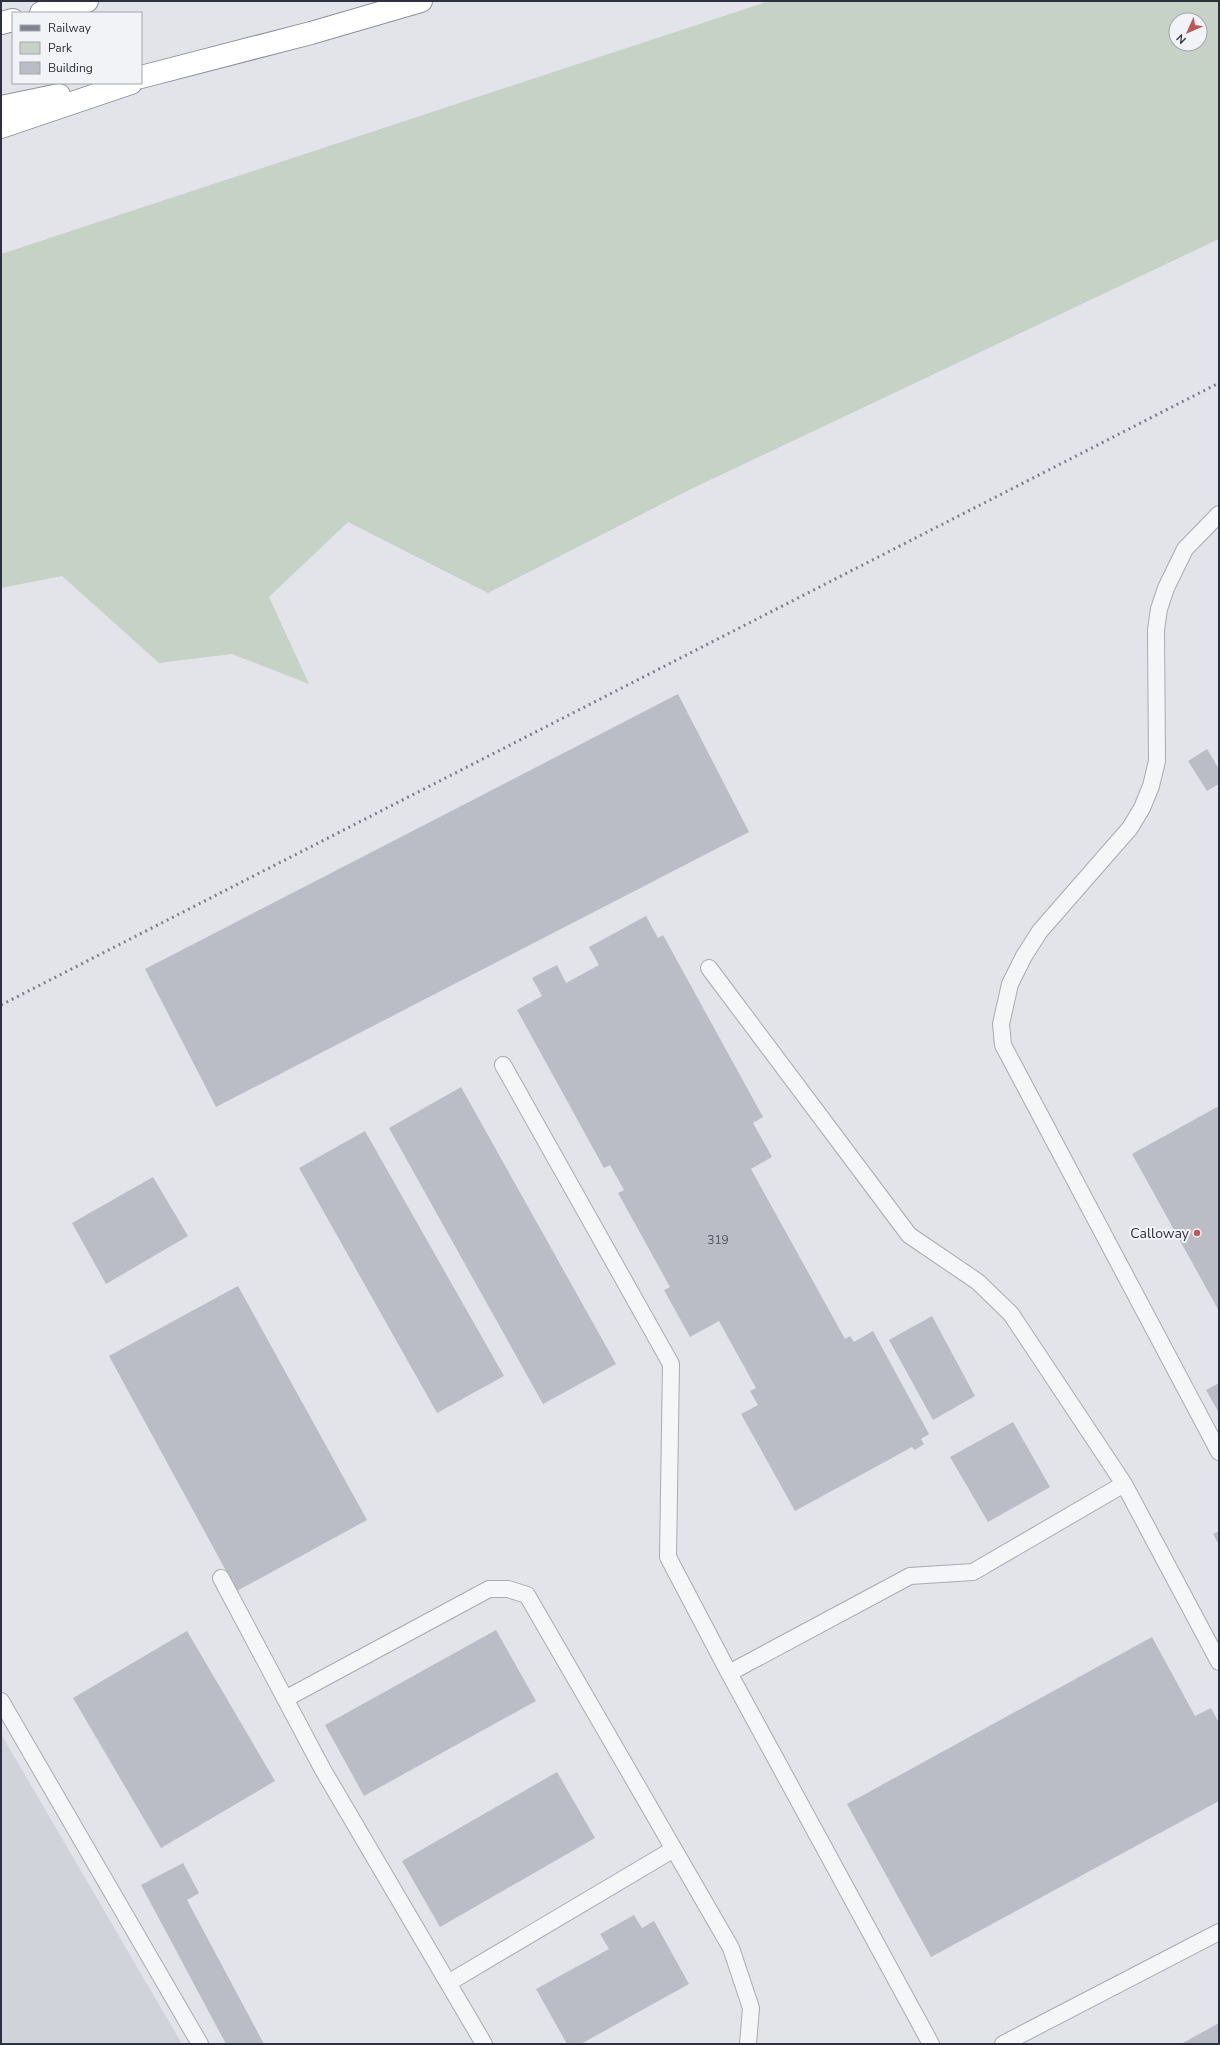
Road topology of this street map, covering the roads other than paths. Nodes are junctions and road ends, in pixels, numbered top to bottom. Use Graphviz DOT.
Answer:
graph roads {
  1 [pos="87,1"];
  2 [pos="420,1"];
  3 [pos="45,12"];
  4 [pos="12,20"];
  5 [pos="1,23"];
  6 [pos="146,77"];
  7 [pos="110,84"];
  8 [pos="128,84"];
  9 [pos="1,107"];
  10 [pos="1,127"];
  11 [pos="1219,514"];
  12 [pos="710,968"];
  13 [pos="503,1065"];
  14 [pos="1219,1452"];
  15 [pos="1124,1484"];
  16 [pos="221,1578"];
  17 [pos="1219,1662"];
  18 [pos="729,1673"];
  19 [pos="285,1699"];
  20 [pos="1,1701"];
  21 [pos="674,1849"];
  22 [pos="1219,1932"];
  23 [pos="448,1983"];
  24 [pos="200,2044"];
  25 [pos="484,2044"];
  26 [pos="748,2044"];
  27 [pos="931,2044"];
  28 [pos="1003,2044"];
  1 -- 3 [label="highway"];
  2 -- 6 [label="highway"];
  4 -- 5 [label="highway"];
  7 -- 9 [label="highway"];
  8 -- 10 [label="highway"];
  11 -- 14 [label="lane"];
  12 -- 15 [label="lane"];
  13 -- 18 [label="lane"];
  15 -- 17 [label="lane"];
  15 -- 18 [label="lane"];
  16 -- 19 [label="lane"];
  18 -- 27 [label="lane"];
  19 -- 21 [label="lane"];
  19 -- 23 [label="lane"];
  20 -- 24 [label="lane"];
  21 -- 23 [label="lane"];
  21 -- 26 [label="lane"];
  22 -- 28 [label="lane"];
  23 -- 25 [label="lane"];
}
